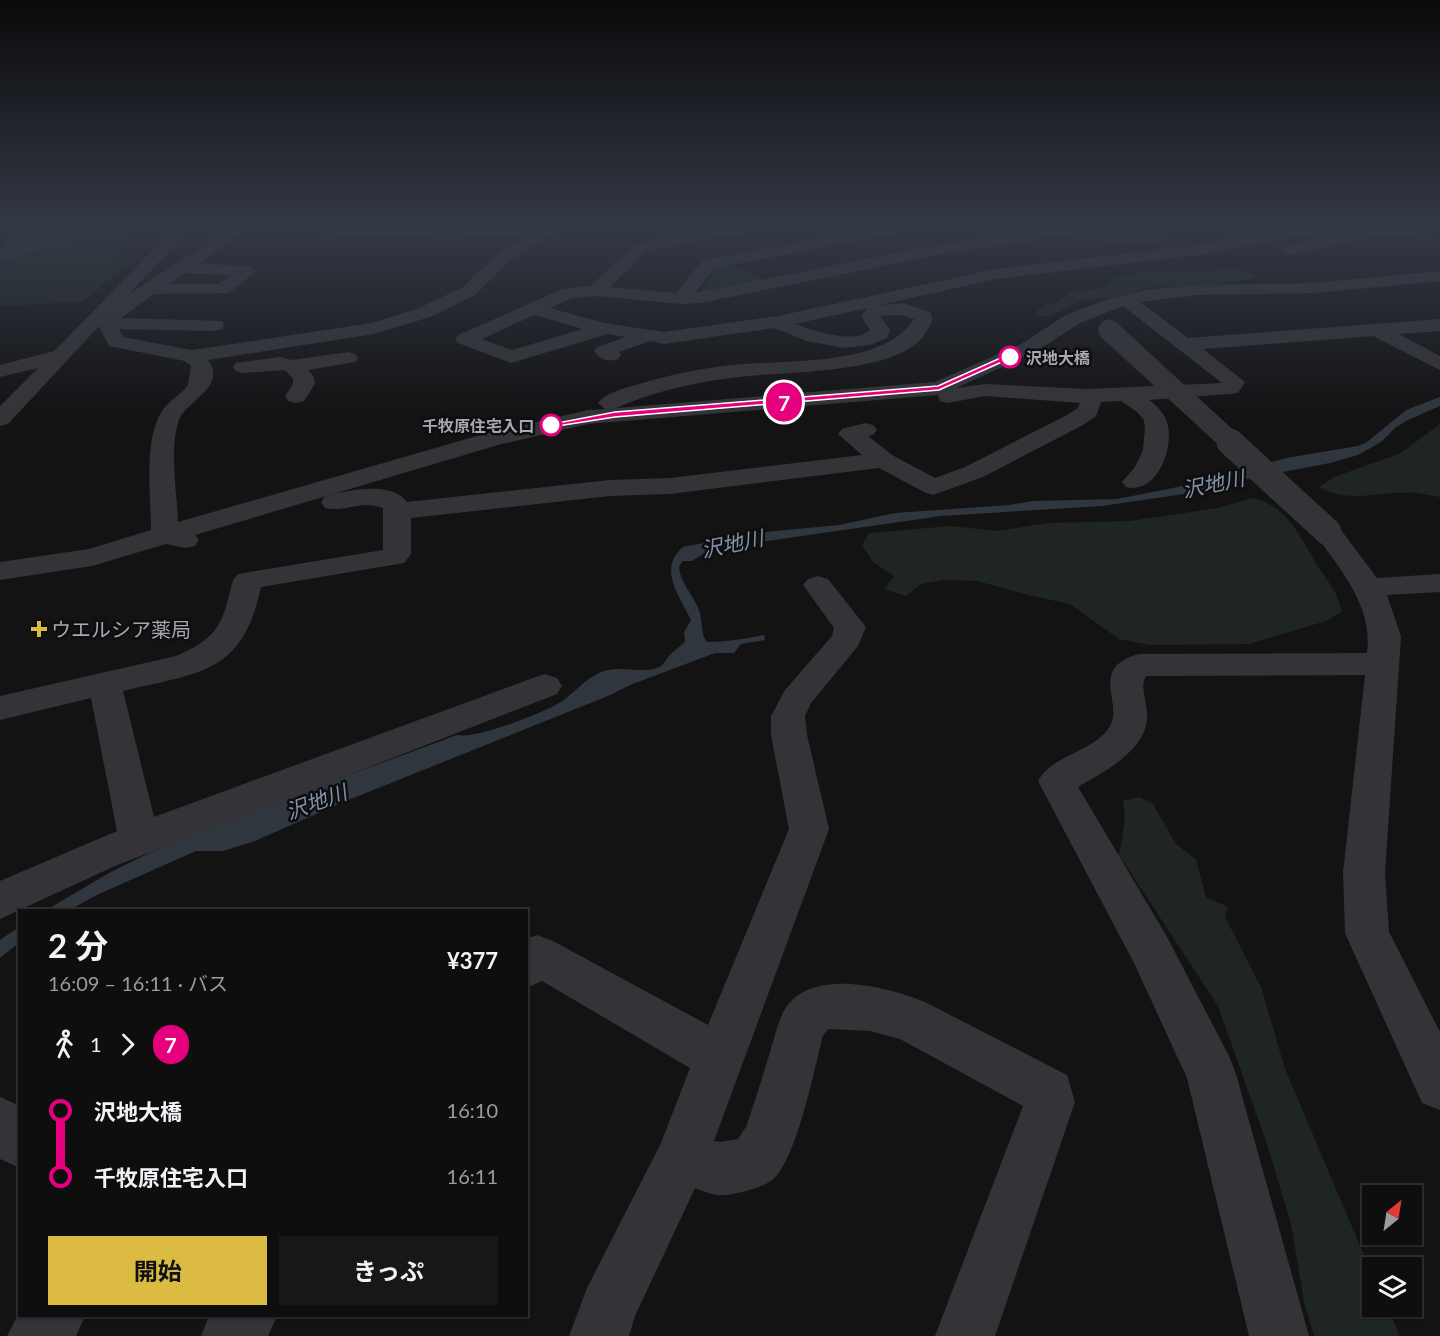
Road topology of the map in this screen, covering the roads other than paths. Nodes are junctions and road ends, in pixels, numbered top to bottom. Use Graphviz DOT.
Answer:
graph roads {
  1 [pos="125,288"];
  2 [pos="151,288"];
  3 [pos="163,288"];
  4 [pos="225,288"];
  5 [pos="472,288"];
  6 [pos="599,288"];
  7 [pos="690,288"];
  8 [pos="751,288"];
  9 [pos="834,288"];
  10 [pos="931,288"];
  11 [pos="1294,288"];
  12 [pos="1401,288"];
  13 [pos="596,291"];
  14 [pos="1419,297"];
  15 [pos="681,299"];
  16 [pos="1126,300"];
  17 [pos="864,303"];
  18 [pos="532,309"];
  19 [pos="1088,312"];
  20 [pos="778,322"];
  21 [pos="109,323"];
  22 [pos="215,325"];
  23 [pos="1440,325"];
  24 [pos="604,329"];
  25 [pos="1377,330"];
  26 [pos="650,335"];
  27 [pos="116,342"];
  28 [pos="1187,344"];
  29 [pos="611,355"];
  30 [pos="60,356"];
  31 [pos="192,357"];
  32 [pos="348,358"];
  33 [pos="1440,364"];
  34 [pos="292,366"];
  35 [pos="0,371"];
  36 [pos="198,391"];
  37 [pos="1124,393"];
  38 [pos="884,394"];
  39 [pos="296,396"];
  40 [pos="1087,396"];
  41 [pos="588,417"];
  42 [pos="0,419"];
  43 [pos="865,430"];
  44 [pos="883,460"];
  45 [pos="1135,482"];
  46 [pos="398,511"];
  47 [pos="165,535"];
  48 [pos="0,571"];
  49 [pos="1440,583"];
  50 [pos="818,585"];
  51 [pos="1369,587"];
  52 [pos="1383,664"];
  53 [pos="105,685"];
  54 [pos="545,686"];
  55 [pos="0,708"];
  56 [pos="139,839"];
  57 [pos="0,902"];
  58 [pos="528,965"];
  59 [pos="719,1057"];
  60 [pos="1440,1085"];
  61 [pos="0,1123"];
  62 [pos="18,1140"];
  63 [pos="682,1158"];
  64 [pos="54,1317"];
  65 [pos="247,1317"];
  66 [pos="37,1336"];
  67 [pos="231,1336"];
  68 [pos="599,1336"];
  69 [pos="965,1336"];
  70 [pos="1279,1336"];
  1 -- 30 [label="street"];
  2 -- 21 [label="street"];
  3 -- 4 [label="street"];
  5 -- 31 [label="street"];
  6 -- 13 [label="street"];
  7 -- 15 [label="street"];
  8 -- 15 [label="street"];
  9 -- 17 [label="street"];
  10 -- 17 [label="street"];
  11 -- 16 [label="street"];
  12 -- 14 [label="street"];
  13 -- 15 [label="street"];
  13 -- 18 [label="street"];
  16 -- 19 [label="street"];
  16 -- 28 [label="street"];
  17 -- 20 [label="street"];
  18 -- 24 [label="street"];
  18 -- 24 [label="street"];
  19 -- 38 [label="street"];
  19 -- 51 [label="street, bridge"];
  20 -- 26 [label="street"];
  20 -- 41 [label="street"];
  21 -- 22 [label="street"];
  21 -- 27 [label="street"];
  23 -- 25 [label="street"];
  24 -- 26 [label="street"];
  25 -- 28 [label="street"];
  25 -- 33 [label="street"];
  26 -- 29 [label="street"];
  27 -- 30 [label="street"];
  27 -- 31 [label="street"];
  28 -- 37 [label="street"];
  30 -- 35 [label="street"];
  30 -- 42 [label="street"];
  31 -- 36 [label="street"];
  32 -- 34 [label="street"];
  34 -- 36 [label="street"];
  34 -- 39 [label="street"];
  36 -- 47 [label="street"];
  37 -- 40 [label="street"];
  37 -- 45 [label="street"];
  38 -- 40 [label="street"];
  38 -- 41 [label="street"];
  40 -- 44 [label="street"];
  41 -- 47 [label="street"];
  43 -- 44 [label="street"];
  44 -- 46 [label="street"];
  46 -- 47 [label="street"];
  46 -- 53 [label="street"];
  47 -- 48 [label="street"];
  49 -- 51 [label="street"];
  50 -- 59 [label="street"];
  51 -- 52 [label="street"];
  52 -- 60 [label="street"];
  52 -- 70 [label="street"];
  53 -- 55 [label="street"];
  53 -- 56 [label="street"];
  54 -- 56 [label="street"];
  56 -- 57 [label="street"];
  58 -- 59 [label="street"];
  59 -- 63 [label="street"];
  61 -- 62 [label="street"];
  63 -- 68 [label="street"];
  63 -- 69 [label="street"];
  64 -- 66 [label="street"];
  65 -- 67 [label="street"];
}
